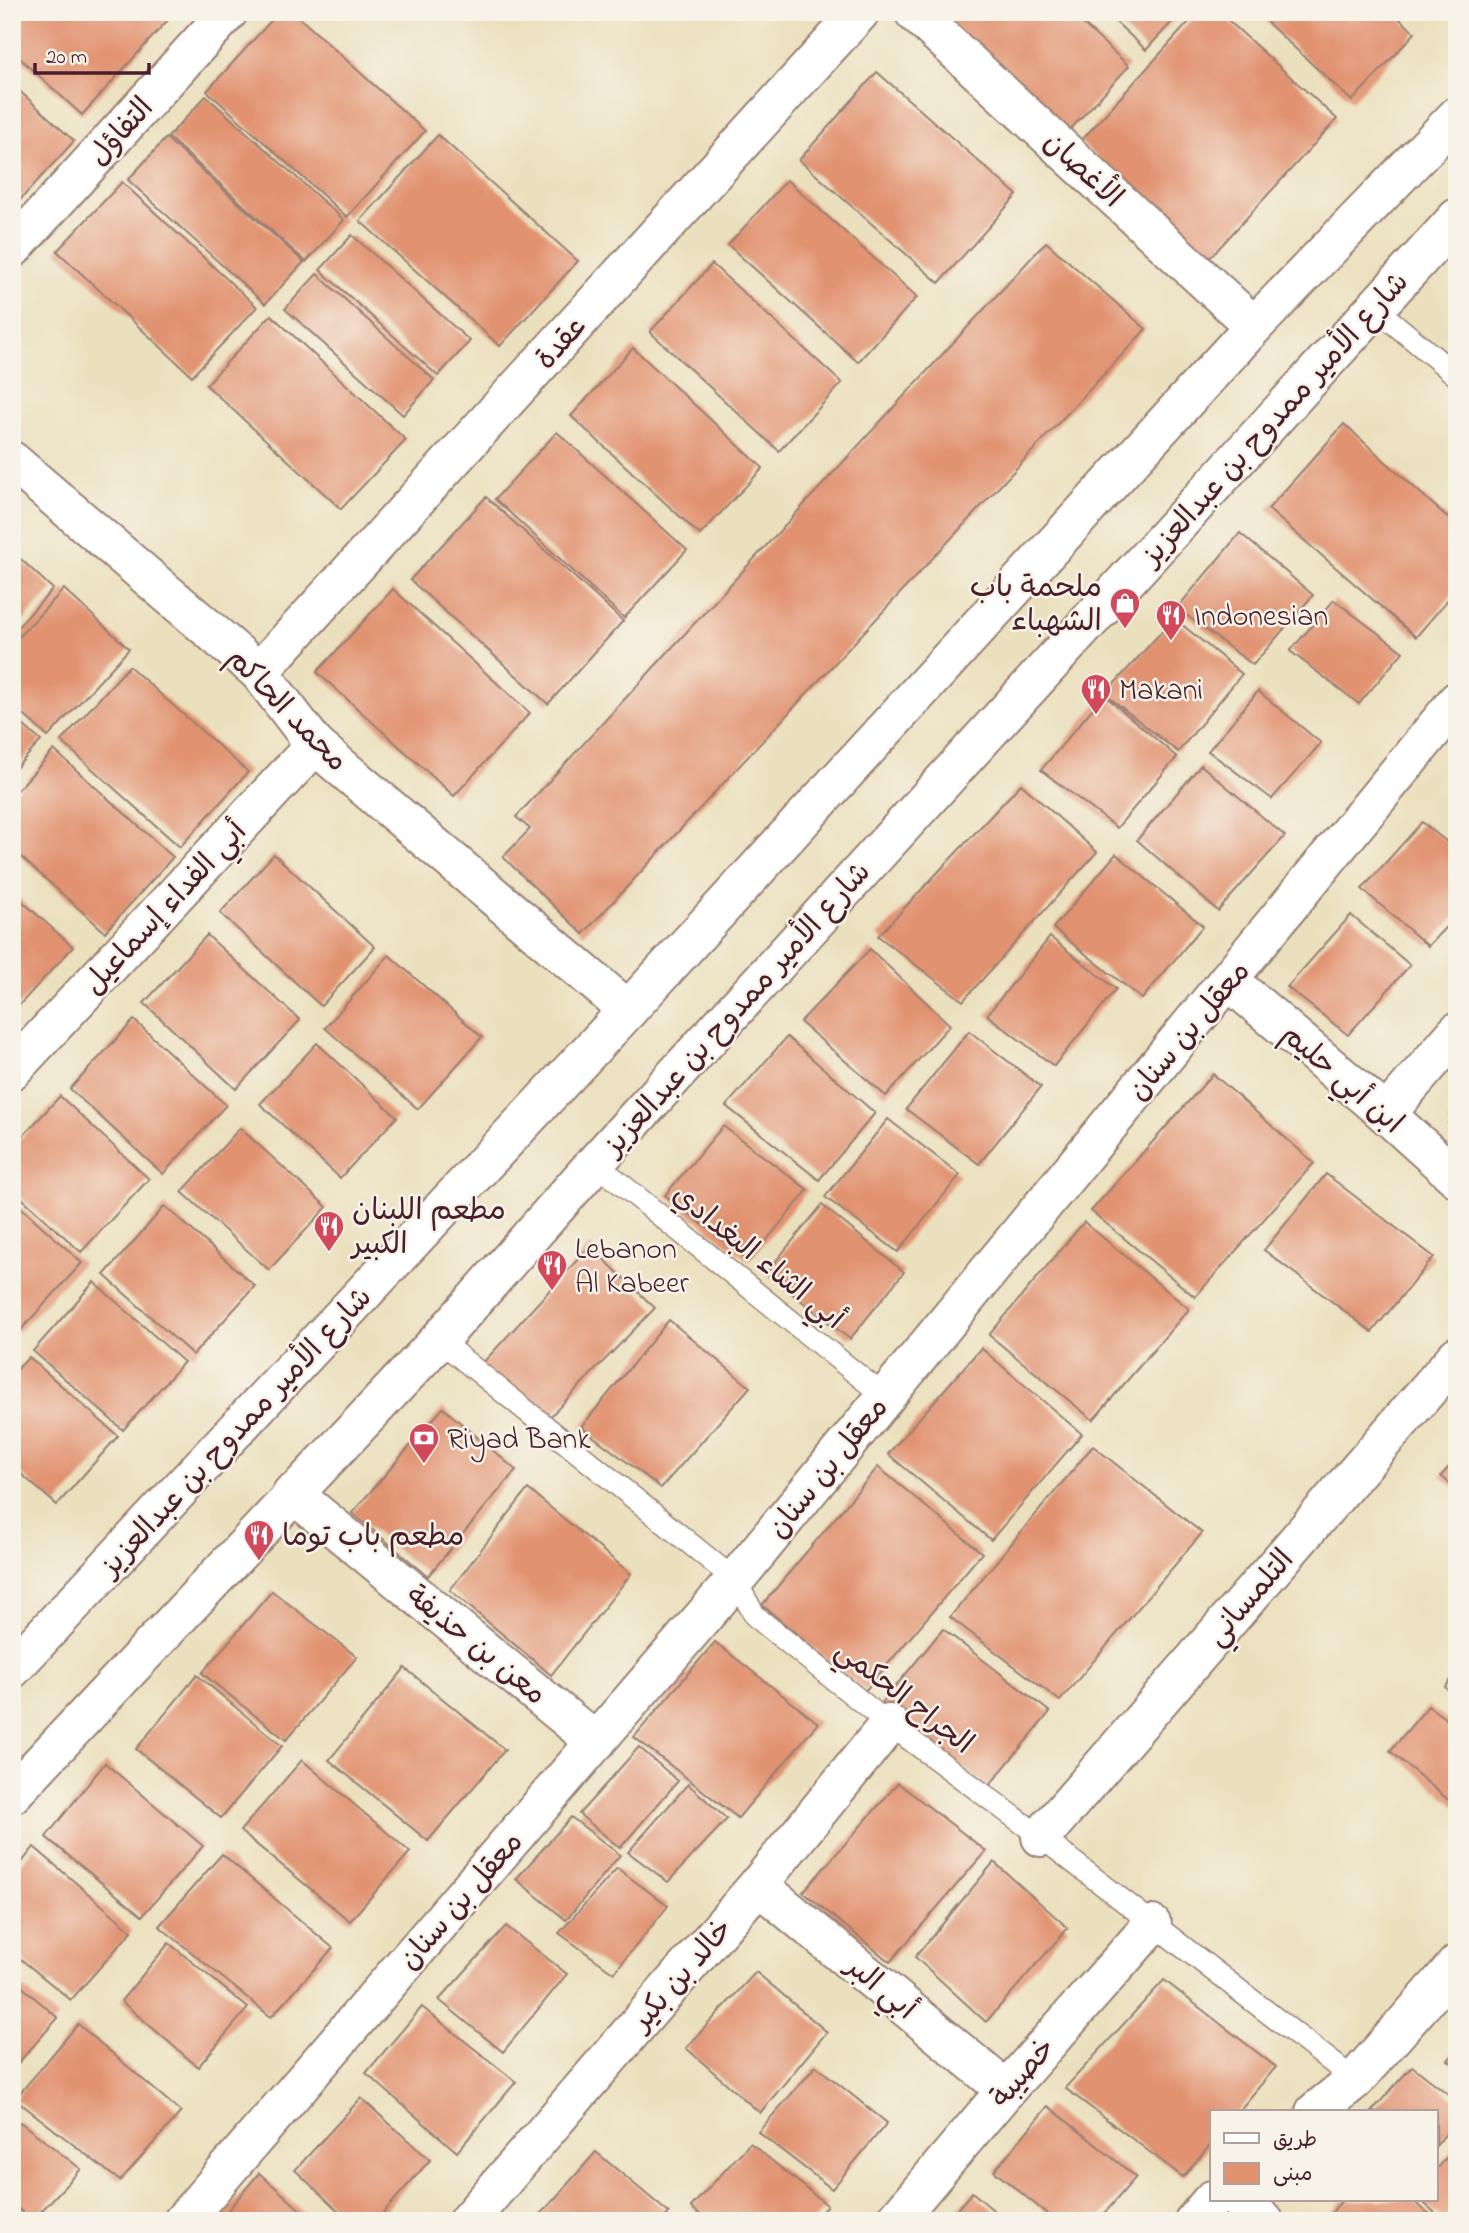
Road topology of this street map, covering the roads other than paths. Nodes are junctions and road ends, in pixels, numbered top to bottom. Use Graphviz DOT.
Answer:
graph roads {
  1 [pos="228,12"];
  2 [pos="860,12"];
  3 [pos="914,12"];
  4 [pos="1457,116"];
  5 [pos="1457,218"];
  6 [pos="12,249"];
  7 [pos="1374,307"];
  8 [pos="1255,326"];
  9 [pos="1457,376"];
  10 [pos="12,461"];
  11 [pos="259,672"];
  12 [pos="1457,701"];
  13 [pos="315,745"];
  14 [pos="1228,980"];
  15 [pos="628,1010"];
  16 [pos="1457,1032"];
  17 [pos="12,1070"];
  18 [pos="1385,1114"];
  19 [pos="596,1163"];
  20 [pos="1457,1178"];
  21 [pos="439,1340"];
  22 [pos="1457,1356"];
  23 [pos="884,1396"];
  24 [pos="292,1493"];
  25 [pos="735,1580"];
  26 [pos="12,1669"];
  27 [pos="889,1724"];
  28 [pos="596,1742"];
  29 [pos="12,1794"];
  30 [pos="1041,1837"];
  31 [pos="758,1885"];
  32 [pos="1152,1925"];
  33 [pos="1457,1964"];
  34 [pos="1355,2080"];
  35 [pos="1006,2090"];
  36 [pos="1318,2110"];
  37 [pos="1210,2202"];
  38 [pos="1241,2202"];
  39 [pos="183,2221"];
  40 [pos="468,2221"];
  41 [pos="895,2221"];
  42 [pos="1194,2221"];
  43 [pos="1264,2221"];
  1 -- 6 [label="street, التفاؤل"];
  2 -- 11 [label="street, عقدة"];
  3 -- 8 [label="street, الأغصان"];
  4 -- 8 [label="street, شارع الأمير ممدوح بن عبدالعزيز"];
  5 -- 7 [label="street, شارع الأمير ممدوح بن عبدالعزيز"];
  7 -- 9 [label="lane"];
  7 -- 19 [label="street, شارع الأمير ممدوح بن عبدالعزيز"];
  8 -- 15 [label="street, شارع الأمير ممدوح بن عبدالعزيز"];
  10 -- 11 [label="street, محمد الحاكم"];
  11 -- 13 [label="street, محمد الحاكم"];
  12 -- 14 [label="street, معقل بن سنان"];
  13 -- 15 [label="street, محمد الحاكم"];
  13 -- 17 [label="street, أبي الفداء إسماعيل"];
  14 -- 18 [label="street, ابن أبي حليم"];
  14 -- 23 [label="street, معقل بن سنان"];
  15 -- 26 [label="street, شارع الأمير ممدوح بن عبدالعزيز"];
  16 -- 18 [label="street"];
  18 -- 20 [label="street, ابن أبي حليم"];
  19 -- 21 [label="street, شارع الأمير ممدوح بن عبدالعزيز"];
  19 -- 23 [label="lane, أبي الثناء البغدادي"];
  21 -- 24 [label="street, شارع الأمير ممدوح بن عبدالعزيز"];
  21 -- 25 [label="lane, الجراح الحكمي"];
  22 -- 30 [label="street, التلمساني"];
  23 -- 25 [label="street, معقل بن سنان"];
  24 -- 28 [label="street, معن بن حذيفة"];
  24 -- 29 [label="street, شارع الأمير ممدوح بن عبدالعزيز"];
  25 -- 27 [label="lane, الجراح الحكمي"];
  25 -- 28 [label="street, معقل بن سنان"];
  27 -- 30 [label="lane, الجراح الحكمي"];
  27 -- 31 [label="street, خالد بن بكير"];
  28 -- 39 [label="street, معقل بن سنان"];
  30 -- 32 [label="lane, الجراح الحكمي"];
  31 -- 35 [label="street, أبي البر"];
  31 -- 40 [label="street, خالد بن بكير"];
  32 -- 34 [label="lane, الجراح الحكمي"];
  32 -- 35 [label="street, خصيبة"];
  33 -- 34 [label="street"];
  34 -- 36 [label="street"];
  35 -- 41 [label="street, خصيبة"];
  37 -- 42 [label="street"];
  38 -- 43 [label="street"];
}
